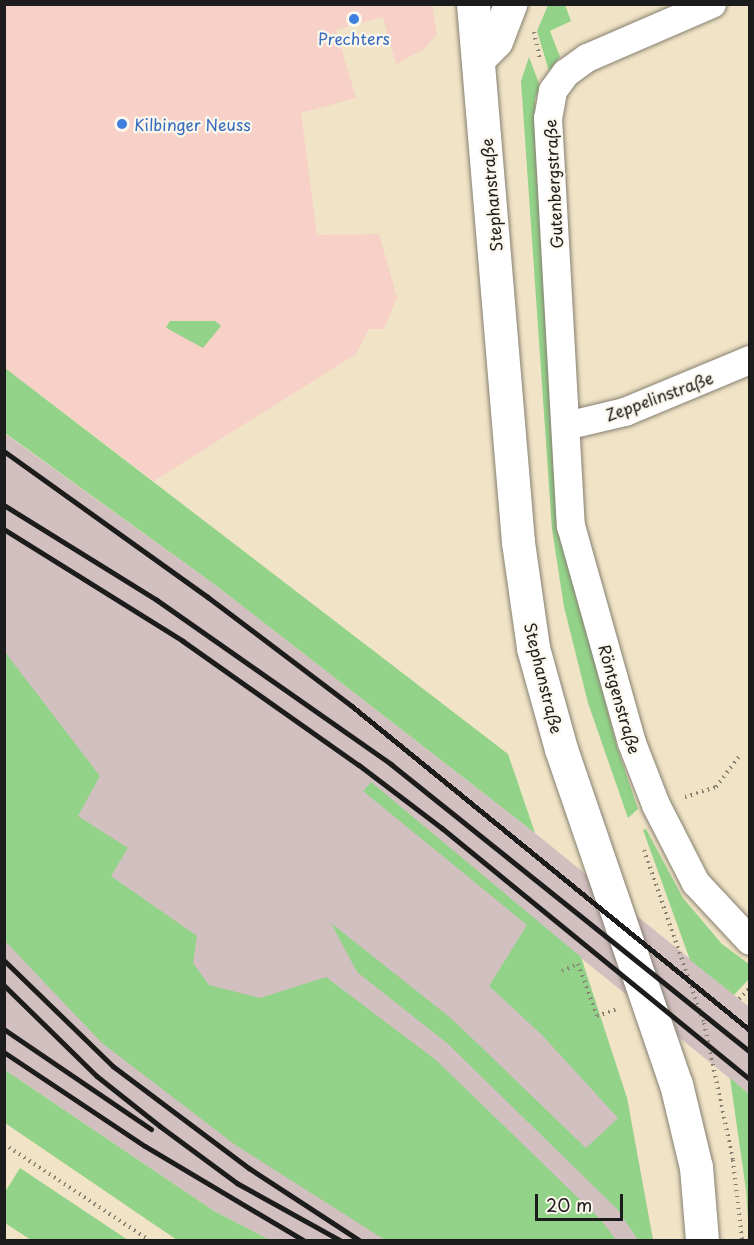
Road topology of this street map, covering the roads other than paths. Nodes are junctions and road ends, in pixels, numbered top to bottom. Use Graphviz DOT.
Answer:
graph roads {
  1 [pos="473,4"];
  2 [pos="712,4"];
  3 [pos="524,13"];
  4 [pos="478,59"];
  5 [pos="750,360"];
  6 [pos="567,426"];
  7 [pos="750,941"];
  8 [pos="702,1240"];
  1 -- 4 [label="street, Stephanstraße"];
  2 -- 6 [label="street, Gutenbergstraße"];
  3 -- 4 [label="street"];
  4 -- 8 [label="street, Stephanstraße"];
  5 -- 6 [label="street, Zeppelinstraße"];
  6 -- 7 [label="street, Röntgenstraße"];
}
